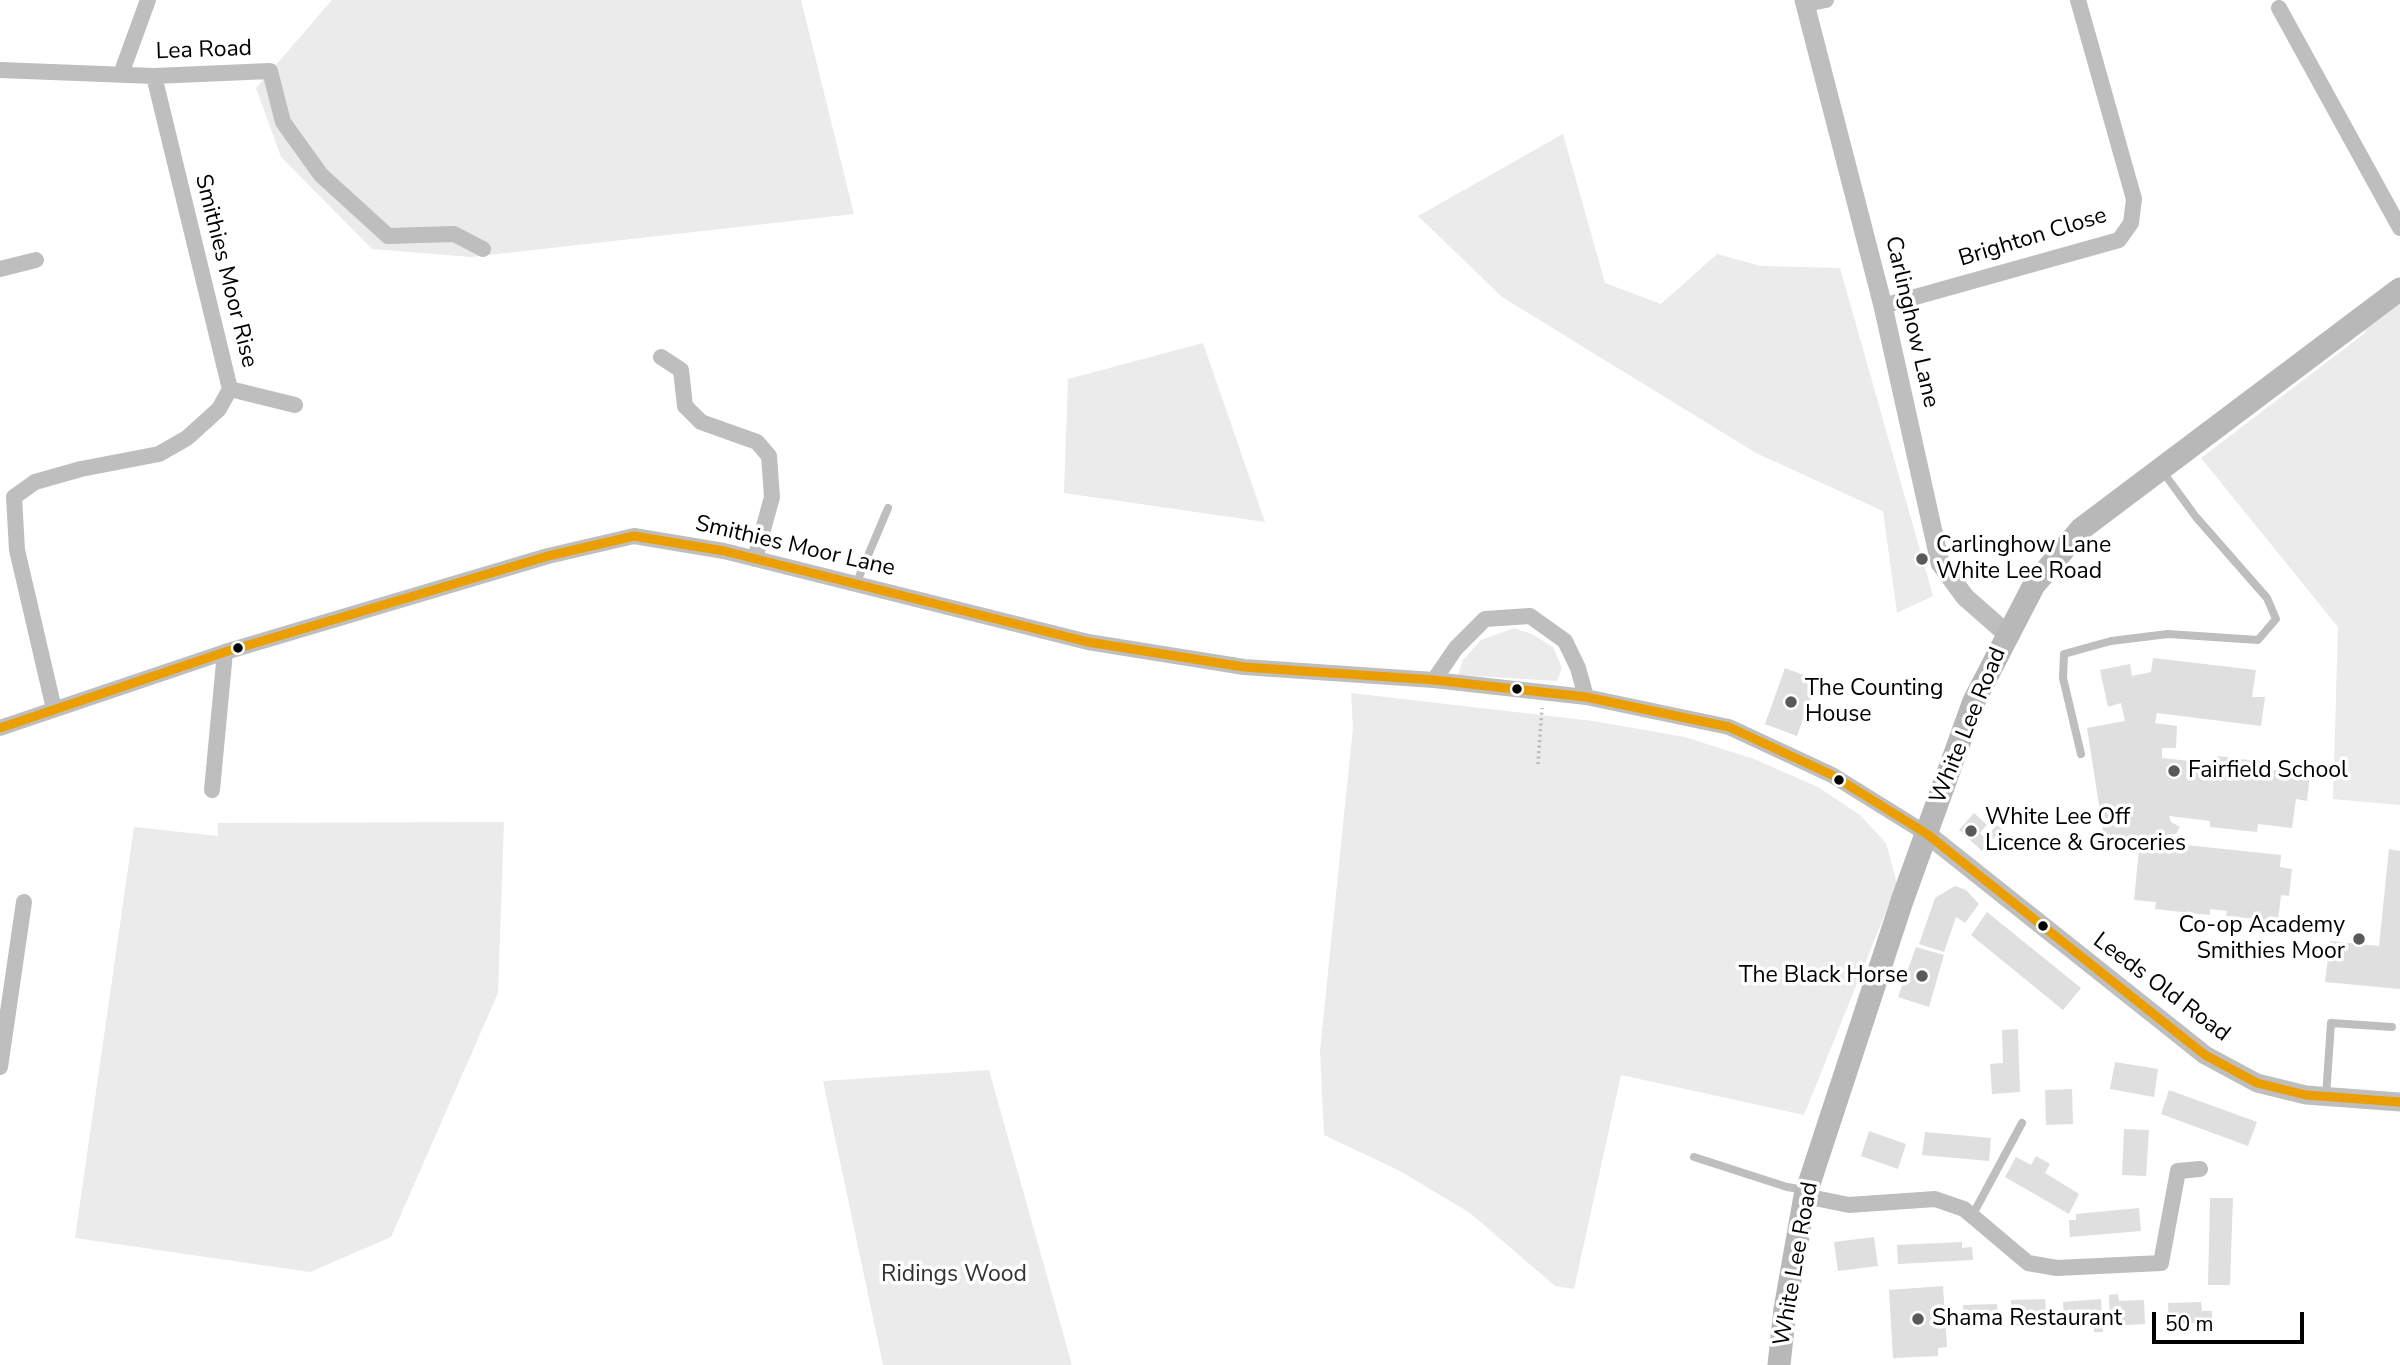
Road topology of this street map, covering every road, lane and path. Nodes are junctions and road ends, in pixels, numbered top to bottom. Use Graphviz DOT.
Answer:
graph roads {
  1 [pos="148,0"];
  2 [pos="1826,0"];
  3 [pos="2078,0"];
  4 [pos="1805,2"];
  5 [pos="2277,3"];
  6 [pos="0,70"];
  7 [pos="121,74"];
  8 [pos="154,76"];
  9 [pos="2400,228"];
  10 [pos="483,249"];
  11 [pos="36,260"];
  12 [pos="0,269"];
  13 [pos="2400,289"];
  14 [pos="1883,306"];
  15 [pos="661,357"];
  16 [pos="230,389"];
  17 [pos="295,405"];
  18 [pos="2159,467"];
  19 [pos="888,508"];
  20 [pos="755,559"];
  21 [pos="856,584"];
  22 [pos="2007,634"];
  23 [pos="225,652"];
  24 [pos="1434,680"];
  25 [pos="1544,692"];
  26 [pos="1586,697"];
  27 [pos="54,709"];
  28 [pos="0,729"];
  29 [pos="2081,754"];
  30 [pos="1538,764"];
  31 [pos="212,790"];
  32 [pos="1927,834"];
  33 [pos="24,902"];
  34 [pos="2392,1027"];
  35 [pos="0,1067"];
  36 [pos="2326,1096"];
  37 [pos="2400,1102"];
  38 [pos="2022,1123"];
  39 [pos="1694,1157"];
  40 [pos="2200,1170"];
  41 [pos="1807,1193"];
  42 [pos="1972,1216"];
  43 [pos="1779,1365"];
  1 -- 7 [label="street"];
  2 -- 4 [label="street"];
  3 -- 14 [label="street, Brighton Close"];
  4 -- 14 [label="street, Carlinghow Lane"];
  5 -- 9 [label="street"];
  6 -- 7 [label="street, Lea Road"];
  7 -- 8 [label="street, Lea Road"];
  8 -- 10 [label="street, Lea Road"];
  8 -- 16 [label="street, Smithies Moor Rise"];
  11 -- 12 [label="street"];
  13 -- 18 [label="main road, White Lee Road"];
  14 -- 22 [label="street, Carlinghow Lane"];
  15 -- 20 [label="street"];
  16 -- 17 [label="street"];
  16 -- 27 [label="street, Smithies Moor Rise"];
  18 -- 22 [label="main road, White Lee Road"];
  18 -- 29 [label="lane"];
  19 -- 21 [label="lane"];
  20 -- 21 [label="street, Smithies Moor Lane"];
  20 -- 23 [label="street, Smithies Moor Lane"];
  21 -- 24 [label="street, Smithies Moor Lane"];
  22 -- 32 [label="main road, White Lee Road"];
  23 -- 27 [label="street, Smithies Moor Lane"];
  23 -- 31 [label="street"];
  24 -- 25 [label="street, Smithies Moor Lane"];
  24 -- 26 [label="street"];
  25 -- 26 [label="street, Smithies Moor Lane"];
  25 -- 30 [label="path"];
  26 -- 32 [label="street, Smithies Moor Lane"];
  27 -- 28 [label="street, Smithies Moor Lane"];
  32 -- 36 [label="street, Leeds Old Road"];
  32 -- 41 [label="main road, White Lee Road"];
  33 -- 35 [label="street"];
  34 -- 36 [label="lane"];
  36 -- 37 [label="street, Leeds Old Road"];
  38 -- 42 [label="lane"];
  39 -- 41 [label="lane"];
  40 -- 42 [label="street"];
  41 -- 42 [label="street"];
  41 -- 43 [label="main road, White Lee Road"];
}
